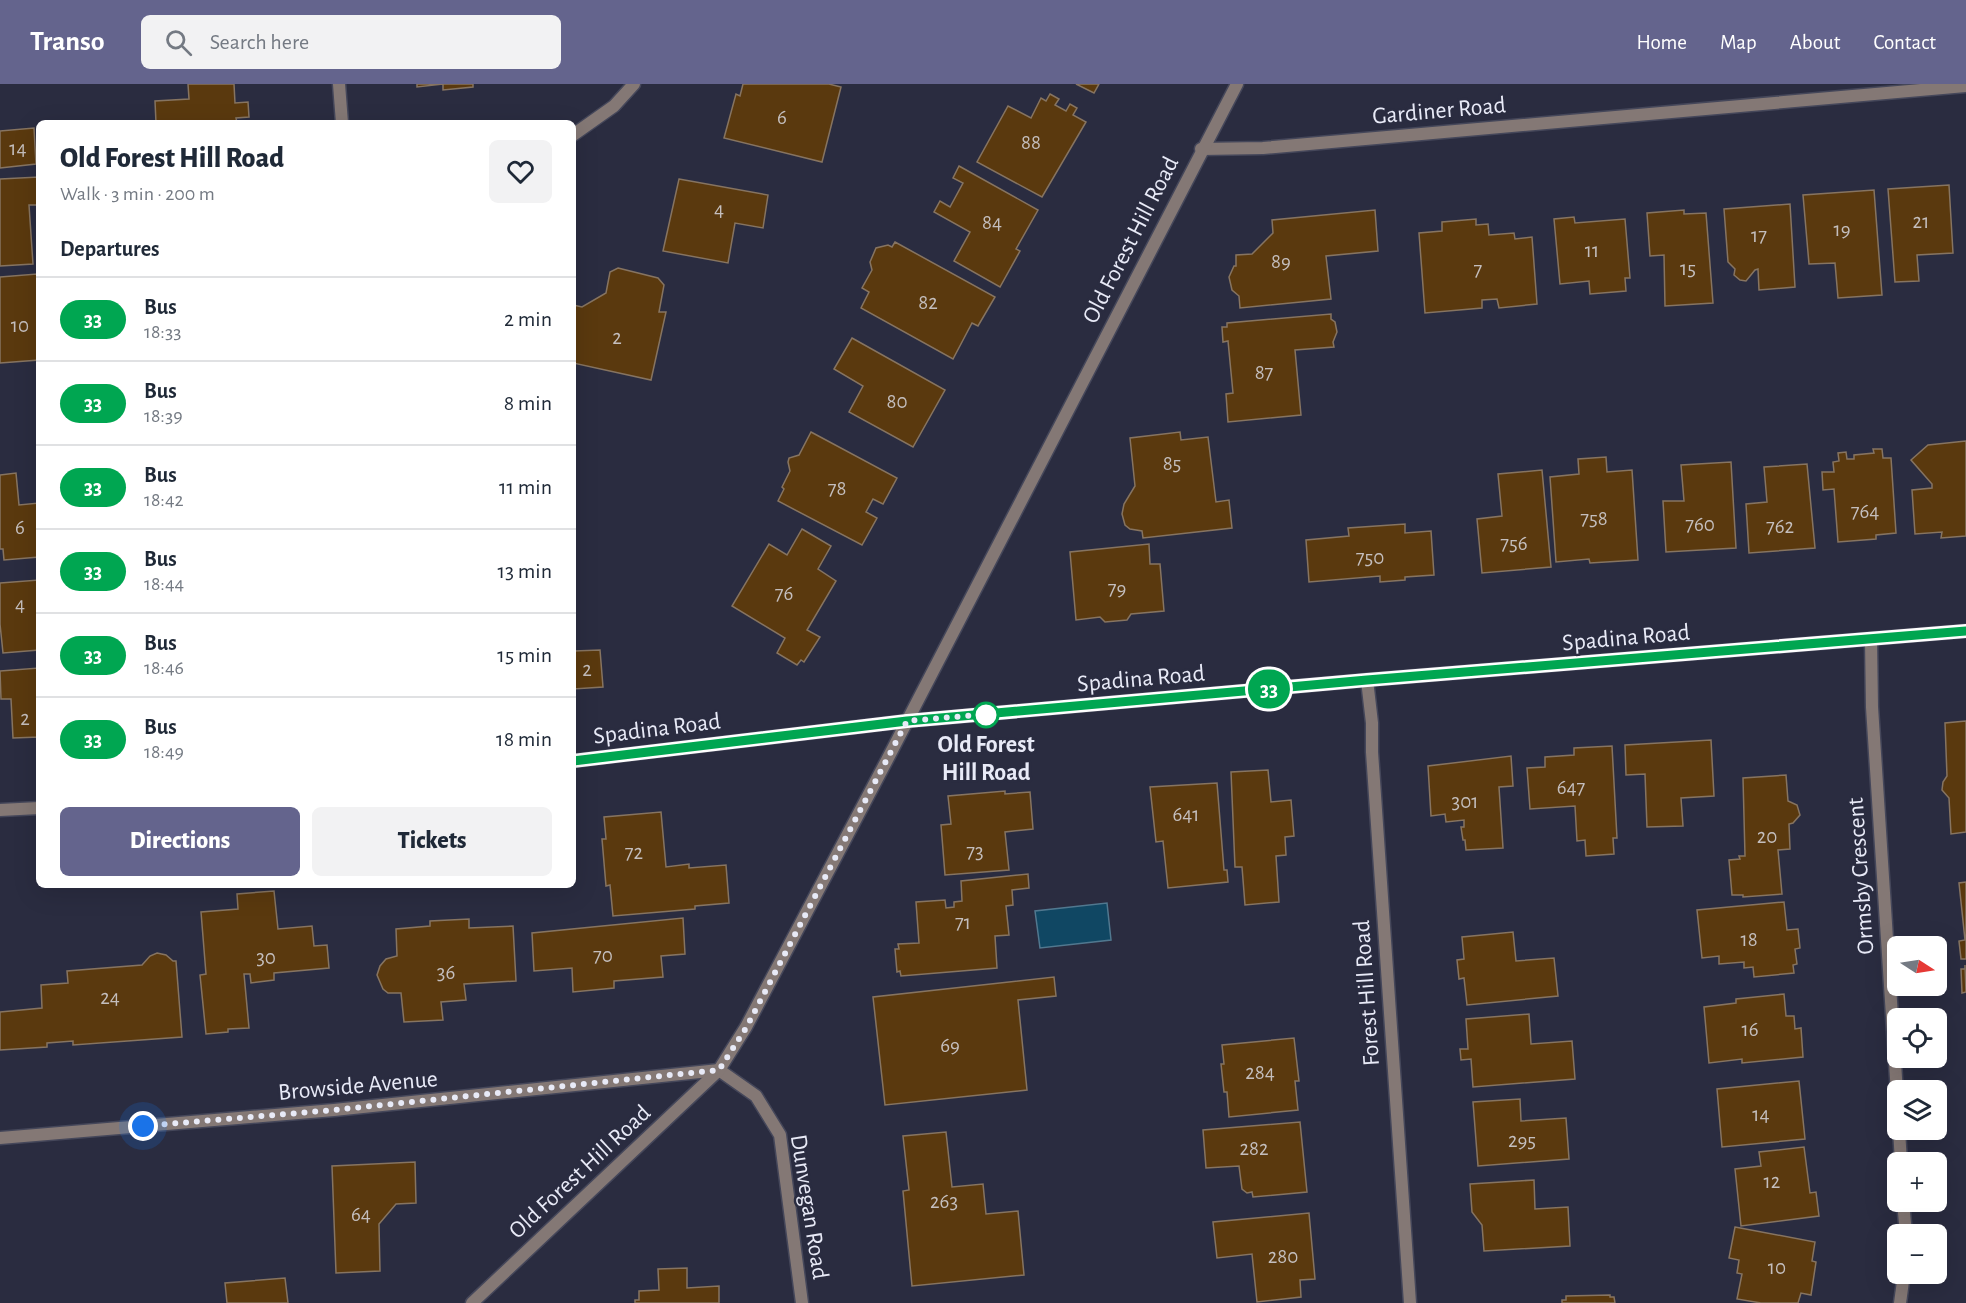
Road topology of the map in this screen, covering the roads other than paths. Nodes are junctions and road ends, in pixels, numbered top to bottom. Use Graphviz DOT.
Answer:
graph roads {
  1 [pos="339,84"];
  2 [pos="634,84"];
  3 [pos="1237,84"];
  4 [pos="1966,86"];
  5 [pos="342,120"];
  6 [pos="576,133"];
  7 [pos="1201,149"];
  8 [pos="1966,631"];
  9 [pos="1871,640"];
  10 [pos="1367,680"];
  11 [pos="907,721"];
  12 [pos="576,761"];
  13 [pos="36,808"];
  14 [pos="0,810"];
  15 [pos="719,1070"];
  16 [pos="1896,1080"];
  17 [pos="0,1138"];
  18 [pos="1902,1284"];
  19 [pos="472,1303"];
  20 [pos="802,1303"];
  21 [pos="1410,1303"];
  22 [pos="1899,1303"];
  1 -- 5 [label="street"];
  2 -- 6 [label="street"];
  3 -- 7 [label="street, Old Forest Hill Road"];
  4 -- 7 [label="street, Gardiner Road"];
  7 -- 11 [label="street, Old Forest Hill Road"];
  8 -- 9 [label="street, Spadina Road"];
  9 -- 10 [label="street, Spadina Road"];
  9 -- 16 [label="street, Ormsby Crescent"];
  10 -- 11 [label="street, Spadina Road"];
  10 -- 21 [label="street, Forest Hill Road"];
  11 -- 12 [label="street, Spadina Road"];
  11 -- 15 [label="street, Old Forest Hill Road"];
  13 -- 14 [label="street"];
  15 -- 17 [label="street, Browside Avenue"];
  15 -- 19 [label="street, Old Forest Hill Road"];
  15 -- 20 [label="street, Dunvegan Road"];
  18 -- 22 [label="street"];
}
